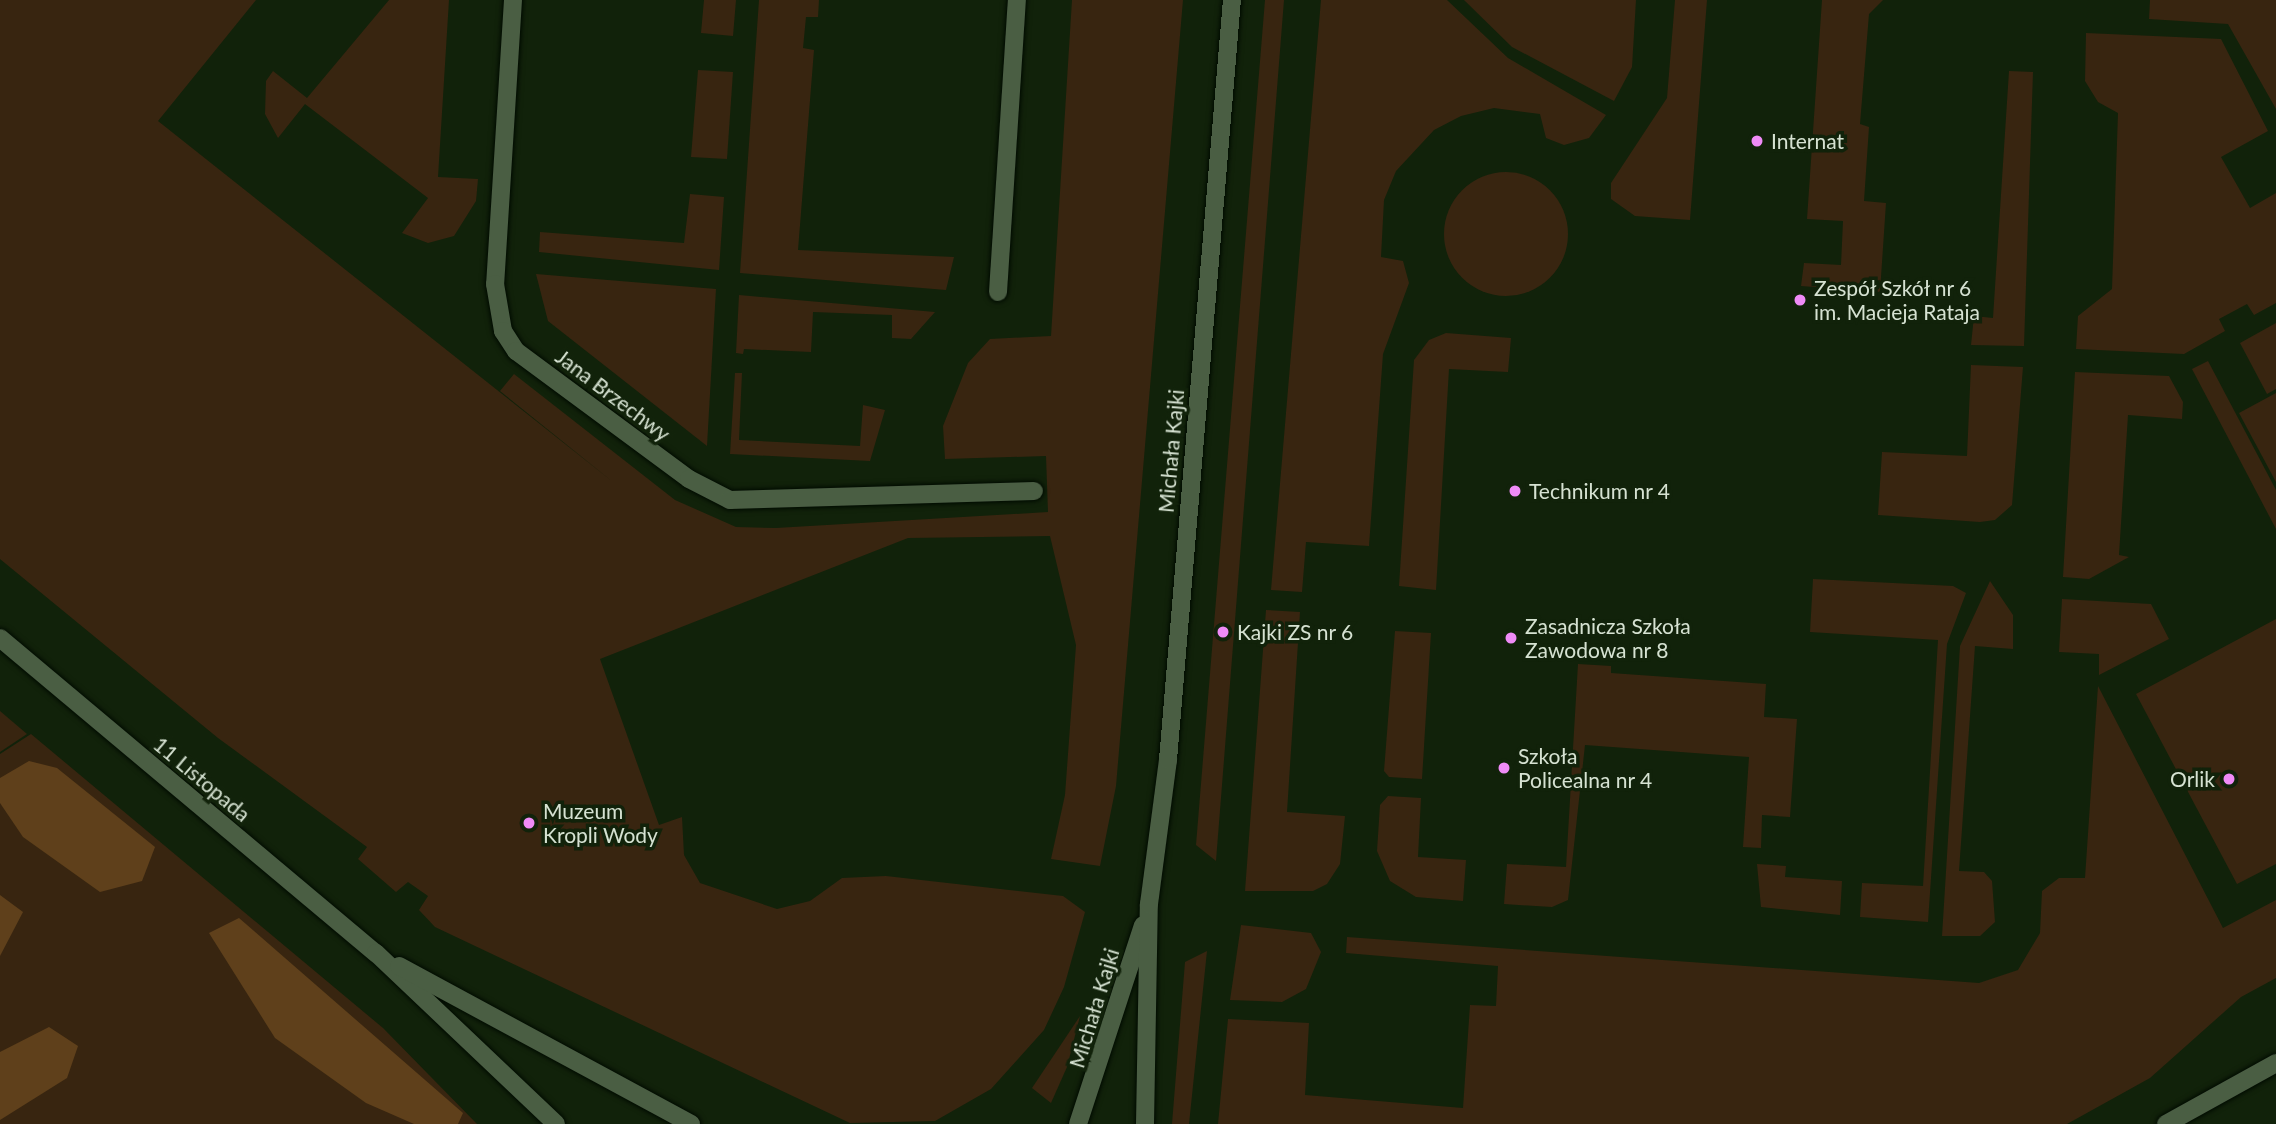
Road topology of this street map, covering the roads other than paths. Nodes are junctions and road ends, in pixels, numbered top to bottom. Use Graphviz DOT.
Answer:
graph roads {
  1 [pos="513,0"];
  2 [pos="1017,0"];
  3 [pos="1232,0"];
  4 [pos="999,292"];
  5 [pos="1034,491"];
  6 [pos="0,638"];
  7 [pos="1149,904"];
  8 [pos="376,953"];
  9 [pos="2276,1063"];
  10 [pos="556,1124"];
  11 [pos="691,1124"];
  12 [pos="1078,1124"];
  13 [pos="1145,1124"];
  14 [pos="2166,1124"];
  1 -- 5 [label="street, Jana Brzechwy"];
  2 -- 4 [label="street"];
  3 -- 7 [label="street, Michała Kajki"];
  6 -- 8 [label="street, 11 Listopada"];
  7 -- 12 [label="street, Michała Kajki"];
  7 -- 13 [label="street, Michała Kajki"];
  8 -- 10 [label="street, 11 Listopada"];
  8 -- 11 [label="street, 11 Listopada"];
  9 -- 14 [label="street"];
}
